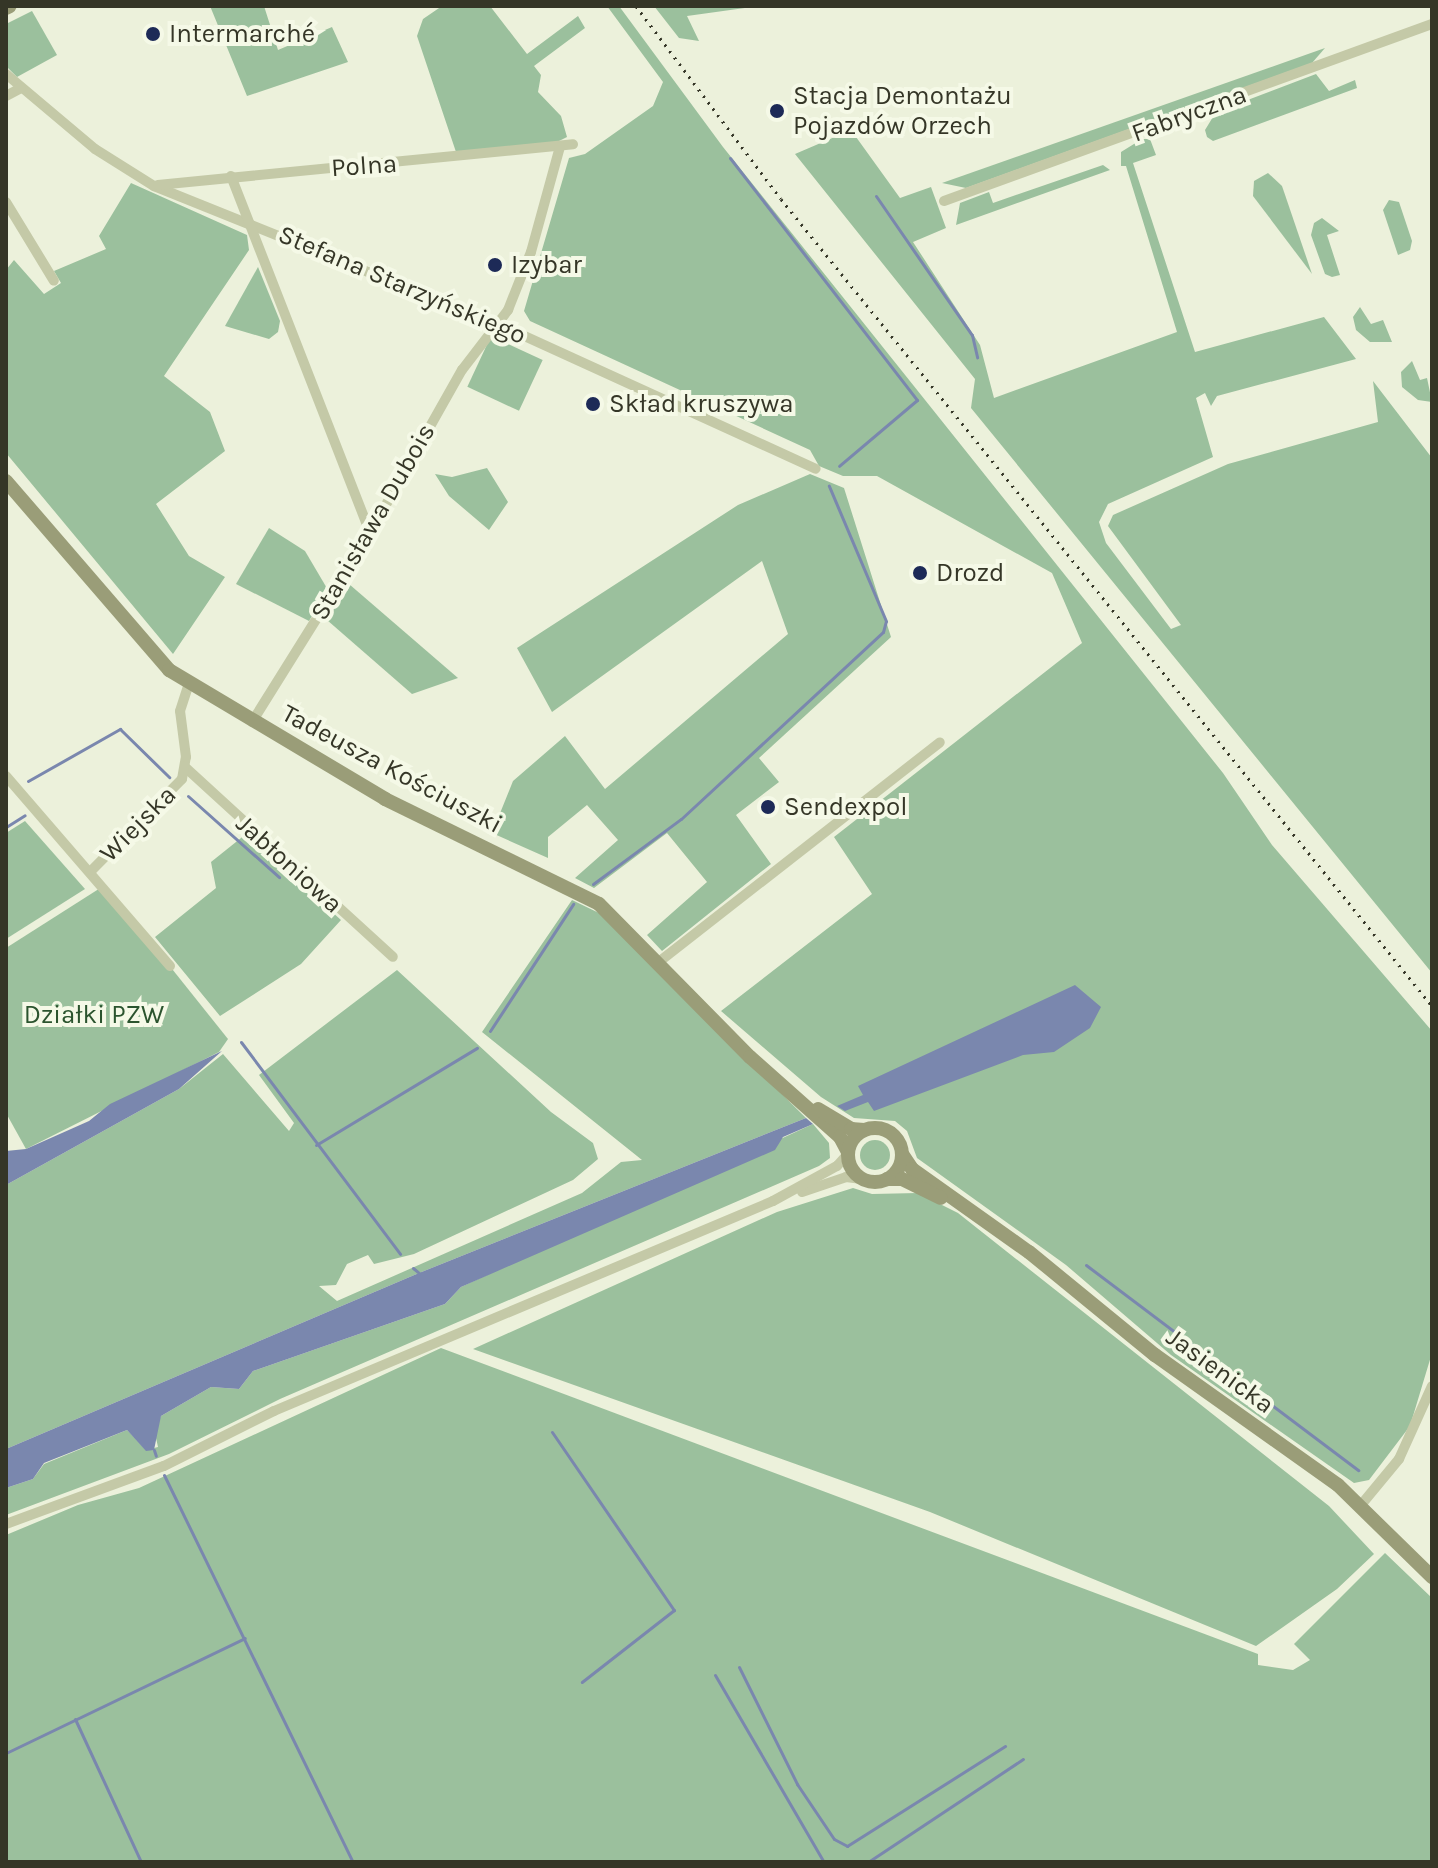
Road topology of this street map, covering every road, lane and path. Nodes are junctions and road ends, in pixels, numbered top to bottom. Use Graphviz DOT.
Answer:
graph roads {
  1 [pos="1432,24"];
  2 [pos="6,74"];
  3 [pos="21,88"];
  4 [pos="6,96"];
  5 [pos="573,144"];
  6 [pos="560,147"];
  7 [pos="231,176"];
  8 [pos="154,186"];
  9 [pos="944,201"];
  10 [pos="6,202"];
  11 [pos="244,219"];
  12 [pos="54,281"];
  13 [pos="498,324"];
  14 [pos="816,469"];
  15 [pos="6,481"];
  16 [pos="370,533"];
  17 [pos="189,684"];
  18 [pos="252,722"];
  19 [pos="940,742"];
  20 [pos="186,768"];
  21 [pos="6,776"];
  22 [pos="92,870"];
  23 [pos="393,957"];
  24 [pos="660,961"];
  25 [pos="170,966"];
  26 [pos="797,1097"];
  27 [pos="864,1130"];
  28 [pos="848,1154"];
  29 [pos="902,1154"];
  30 [pos="862,1179"];
  31 [pos="886,1179"];
  32 [pos="773,1201"];
  33 [pos="972,1212"];
  34 [pos="1432,1386"];
  35 [pos="1361,1505"];
  36 [pos="6,1524"];
  37 [pos="1432,1577"];
  1 -- 9 [label="street, Fabryczna"];
  2 -- 3 [label="street, Stefana Starzyńskiego"];
  3 -- 4 [label="street"];
  3 -- 8 [label="street, Stefana Starzyńskiego"];
  5 -- 6 [label="street, Polna"];
  6 -- 7 [label="street, Polna"];
  6 -- 13 [label="street, Stanisława Dubois"];
  7 -- 8 [label="street, Polna"];
  7 -- 11 [label="street"];
  8 -- 11 [label="street, Stefana Starzyńskiego"];
  10 -- 12 [label="street"];
  11 -- 13 [label="street, Stefana Starzyńskiego"];
  11 -- 16 [label="street"];
  13 -- 14 [label="street, Stefana Starzyńskiego"];
  13 -- 16 [label="street, Stanisława Dubois"];
  15 -- 17 [label="main road, Tadeusza Kościuszki"];
  16 -- 18 [label="street, Stanisława Dubois"];
  17 -- 18 [label="main road, Tadeusza Kościuszki"];
  17 -- 20 [label="street, Wiejska"];
  18 -- 24 [label="main road, Tadeusza Kościuszki"];
  19 -- 24 [label="street"];
  20 -- 22 [label="street, Wiejska"];
  20 -- 23 [label="street, Jabłoniowa"];
  21 -- 22 [label="street"];
  22 -- 25 [label="street"];
  24 -- 26 [label="main road, Tadeusza Kościuszki"];
  26 -- 27 [label="main road"];
  26 -- 28 [label="main road"];
  27 -- 28 [label="main road"];
  27 -- 29 [label="main road"];
  28 -- 30 [label="main road"];
  28 -- 32 [label="street"];
  29 -- 31 [label="main road"];
  29 -- 33 [label="main road, Jasienicka"];
  30 -- 31 [label="main road"];
  30 -- 32 [label="street"];
  31 -- 33 [label="main road, Jasienicka"];
  32 -- 36 [label="street"];
  33 -- 35 [label="main road, Jasienicka"];
  34 -- 35 [label="street"];
  35 -- 37 [label="main road, Jasienicka"];
}
